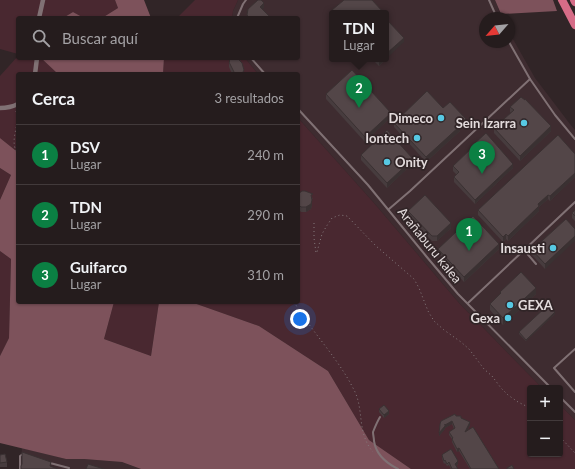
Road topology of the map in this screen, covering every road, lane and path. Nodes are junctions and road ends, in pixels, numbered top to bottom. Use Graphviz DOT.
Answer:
graph roads {
  1 [pos="43,0"];
  2 [pos="246,0"];
  3 [pos="489,0"];
  4 [pos="562,0"];
  5 [pos="494,12"];
  6 [pos="39,16"];
  7 [pos="238,16"];
  8 [pos="575,25"];
  9 [pos="512,48"];
  10 [pos="37,60"];
  11 [pos="253,60"];
  12 [pos="36,72"];
  13 [pos="263,72"];
  14 [pos="530,78"];
  15 [pos="16,105"];
  16 [pos="0,108"];
  17 [pos="300,111"];
  18 [pos="16,133"];
  19 [pos="575,139"];
  20 [pos="16,150"];
  21 [pos="575,202"];
  22 [pos="389,209"];
  23 [pos="314,223"];
  24 [pos="524,250"];
  25 [pos="536,264"];
  26 [pos="468,303"];
  27 [pos="295,304"];
  28 [pos="575,349"];
  29 [pos="548,385"];
  30 [pos="575,392"];
  31 [pos="563,400"];
  32 [pos="527,406"];
  33 [pos="575,407"];
  34 [pos="572,410"];
  35 [pos="575,412"];
  36 [pos="380,417"];
  37 [pos="563,440"];
  38 [pos="375,453"];
  39 [pos="575,453"];
  40 [pos="29,456"];
  41 [pos="49,462"];
  42 [pos="69,468"];
  43 [pos="20,469"];
  44 [pos="398,469"];
  1 -- 6 [label="street"];
  2 -- 7 [label="lane"];
  3 -- 5 [label="lane"];
  4 -- 8 [label="highway"];
  9 -- 14 [label="lane"];
  10 -- 12 [label="street"];
  11 -- 13 [label="lane"];
  14 -- 19 [label="lane"];
  14 -- 22 [label="lane"];
  15 -- 16 [label="street"];
  17 -- 22 [label="lane, Arañaburu kalea"];
  18 -- 20 [label="path"];
  21 -- 24 [label="lane"];
  22 -- 26 [label="lane, Arañaburu kalea"];
  23 -- 32 [label="path"];
  24 -- 25 [label="lane"];
  24 -- 26 [label="lane"];
  26 -- 29 [label="lane, Arañaburu kalea"];
  27 -- 38 [label="path"];
  28 -- 30 [label="lane"];
  31 -- 34 [label="lane"];
  33 -- 34 [label="lane"];
  34 -- 35 [label="lane"];
  36 -- 44 [label="lane"];
  37 -- 39 [label="path"];
  40 -- 43 [label="lane"];
  41 -- 42 [label="lane"];
}
